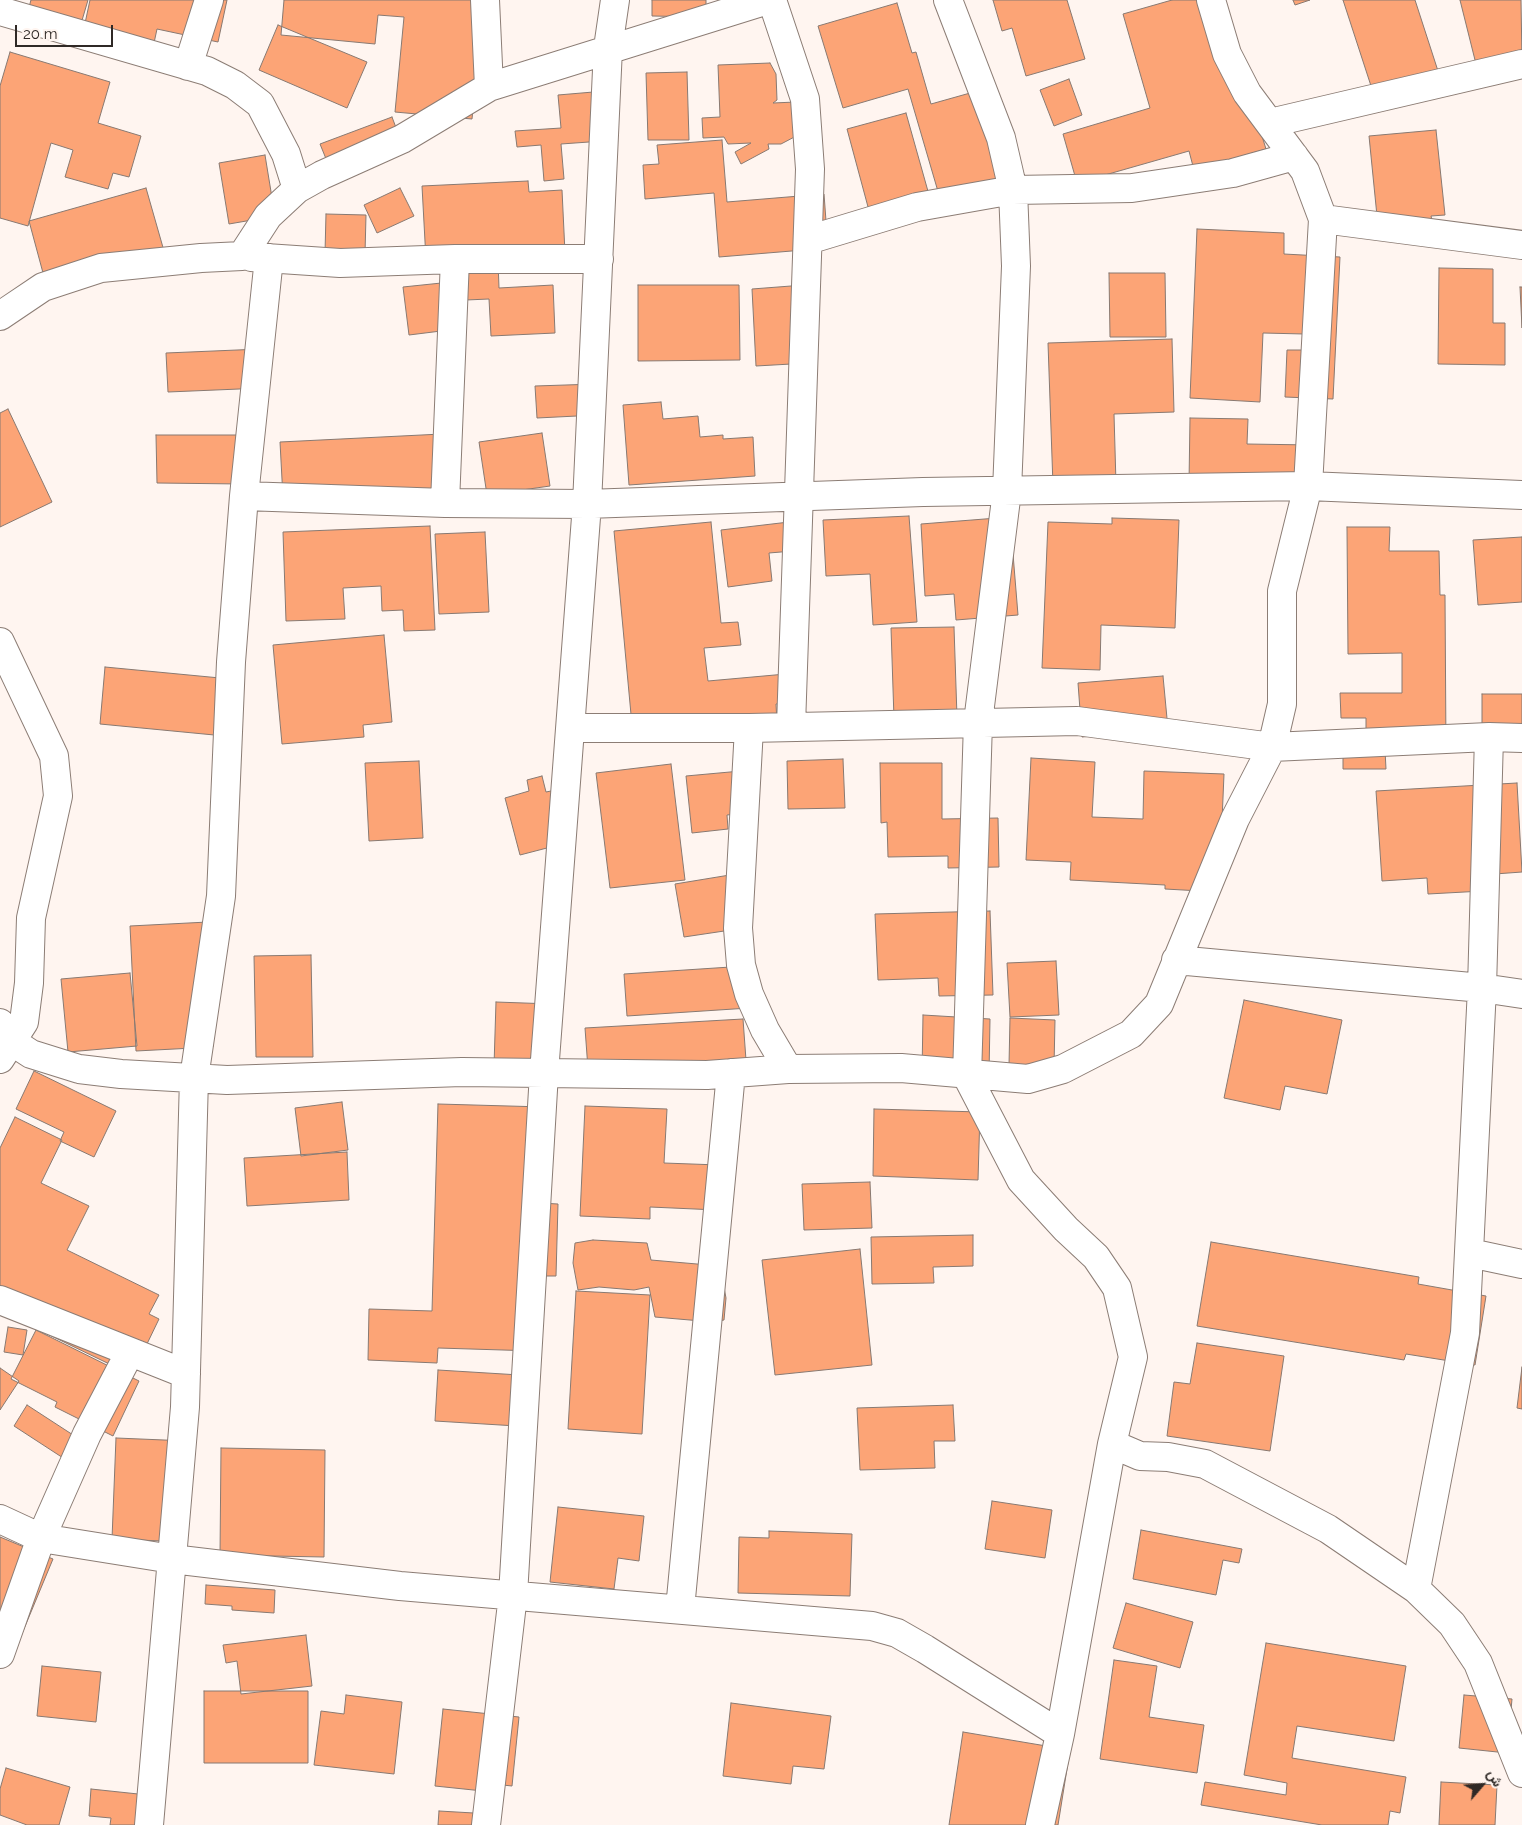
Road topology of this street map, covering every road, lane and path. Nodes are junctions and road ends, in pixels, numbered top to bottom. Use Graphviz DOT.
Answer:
graph roads {
  1 [pos="209,0"];
  2 [pos="485,0"];
  3 [pos="615,0"];
  4 [pos="768,0"];
  5 [pos="772,0"];
  6 [pos="948,0"];
  7 [pos="1211,0"];
  8 [pos="0,11"];
  9 [pos="608,48"];
  10 [pos="1522,64"];
  11 [pos="188,66"];
  12 [pos="489,87"];
  13 [pos="1270,123"];
  14 [pos="1294,156"];
  15 [pos="297,189"];
  16 [pos="1013,190"];
  17 [pos="1323,219"];
  18 [pos="808,240"];
  19 [pos="1522,244"];
  20 [pos="256,257"];
  21 [pos="455,259"];
  22 [pos="598,259"];
  23 [pos="0,316"];
  24 [pos="1308,486"];
  25 [pos="1007,491"];
  26 [pos="1522,495"];
  27 [pos="244,496"];
  28 [pos="799,496"];
  29 [pos="445,503"];
  30 [pos="588,504"];
  31 [pos="0,642"];
  32 [pos="978,722"];
  33 [pos="791,726"];
  34 [pos="570,728"];
  35 [pos="749,728"];
  36 [pos="1489,737"];
  37 [pos="1522,738"];
  38 [pos="1272,747"];
  39 [pos="1176,960"];
  40 [pos="1482,988"];
  41 [pos="1522,994"];
  42 [pos="4,1041"];
  43 [pos="788,1069"];
  44 [pos="544,1073"];
  45 [pos="731,1073"];
  46 [pos="967,1076"];
  47 [pos="194,1078"];
  48 [pos="1470,1253"];
  49 [pos="1522,1264"];
  50 [pos="0,1300"];
  51 [pos="130,1352"];
  52 [pos="186,1374"];
  53 [pos="1112,1444"];
  54 [pos="0,1519"];
  55 [pos="41,1538"];
  56 [pos="172,1558"];
  57 [pos="1416,1589"];
  58 [pos="513,1595"];
  59 [pos="680,1609"];
  60 [pos="0,1654"];
  61 [pos="1060,1734"];
  62 [pos="1522,1772"];
  63 [pos="149,1825"];
  64 [pos="486,1825"];
  65 [pos="1040,1825"];
  1 -- 11 [label="street"];
  2 -- 12 [label="street"];
  3 -- 9 [label="street"];
  4 -- 9 [label="street"];
  5 -- 18 [label="street"];
  6 -- 16 [label="street"];
  7 -- 13 [label="street"];
  8 -- 11 [label="street"];
  9 -- 12 [label="street"];
  9 -- 22 [label="street"];
  10 -- 13 [label="street"];
  11 -- 15 [label="street"];
  12 -- 15 [label="street"];
  13 -- 14 [label="street"];
  14 -- 16 [label="street"];
  14 -- 17 [label="street"];
  15 -- 20 [label="street"];
  16 -- 18 [label="street"];
  16 -- 25 [label="street"];
  17 -- 19 [label="street"];
  17 -- 24 [label="street"];
  18 -- 28 [label="street"];
  20 -- 21 [label="street"];
  20 -- 23 [label="street"];
  20 -- 27 [label="street"];
  21 -- 22 [label="street"];
  21 -- 29 [label="street"];
  22 -- 30 [label="street"];
  24 -- 25 [label="street"];
  24 -- 26 [label="street"];
  24 -- 38 [label="street"];
  25 -- 28 [label="street"];
  25 -- 32 [label="street"];
  27 -- 29 [label="street"];
  27 -- 47 [label="street"];
  28 -- 30 [label="street"];
  28 -- 33 [label="street"];
  29 -- 30 [label="street"];
  30 -- 34 [label="street"];
  31 -- 42 [label="street"];
  32 -- 33 [label="street"];
  32 -- 38 [label="street"];
  32 -- 46 [label="street"];
  33 -- 35 [label="street"];
  34 -- 35 [label="street"];
  34 -- 44 [label="street"];
  35 -- 43 [label="street"];
  36 -- 37 [label="street"];
  36 -- 38 [label="street"];
  36 -- 40 [label="street"];
  38 -- 39 [label="street"];
  39 -- 40 [label="street"];
  39 -- 46 [label="street"];
  40 -- 41 [label="street"];
  40 -- 48 [label="street"];
  42 -- 47 [label="street"];
  43 -- 45 [label="street"];
  43 -- 46 [label="street"];
  44 -- 45 [label="street"];
  44 -- 47 [label="street"];
  44 -- 58 [label="street"];
  45 -- 59 [label="street"];
  46 -- 53 [label="street"];
  47 -- 52 [label="street"];
  48 -- 49 [label="street"];
  48 -- 57 [label="street"];
  50 -- 51 [label="street"];
  51 -- 52 [label="street"];
  51 -- 55 [label="street"];
  52 -- 56 [label="street"];
  53 -- 57 [label="street"];
  53 -- 61 [label="street"];
  54 -- 55 [label="street"];
  55 -- 56 [label="street"];
  55 -- 60 [label="street"];
  56 -- 58 [label="street"];
  56 -- 63 [label="street"];
  57 -- 62 [label="street"];
  58 -- 59 [label="street"];
  58 -- 64 [label="street"];
  59 -- 61 [label="street"];
  61 -- 65 [label="street"];
}
